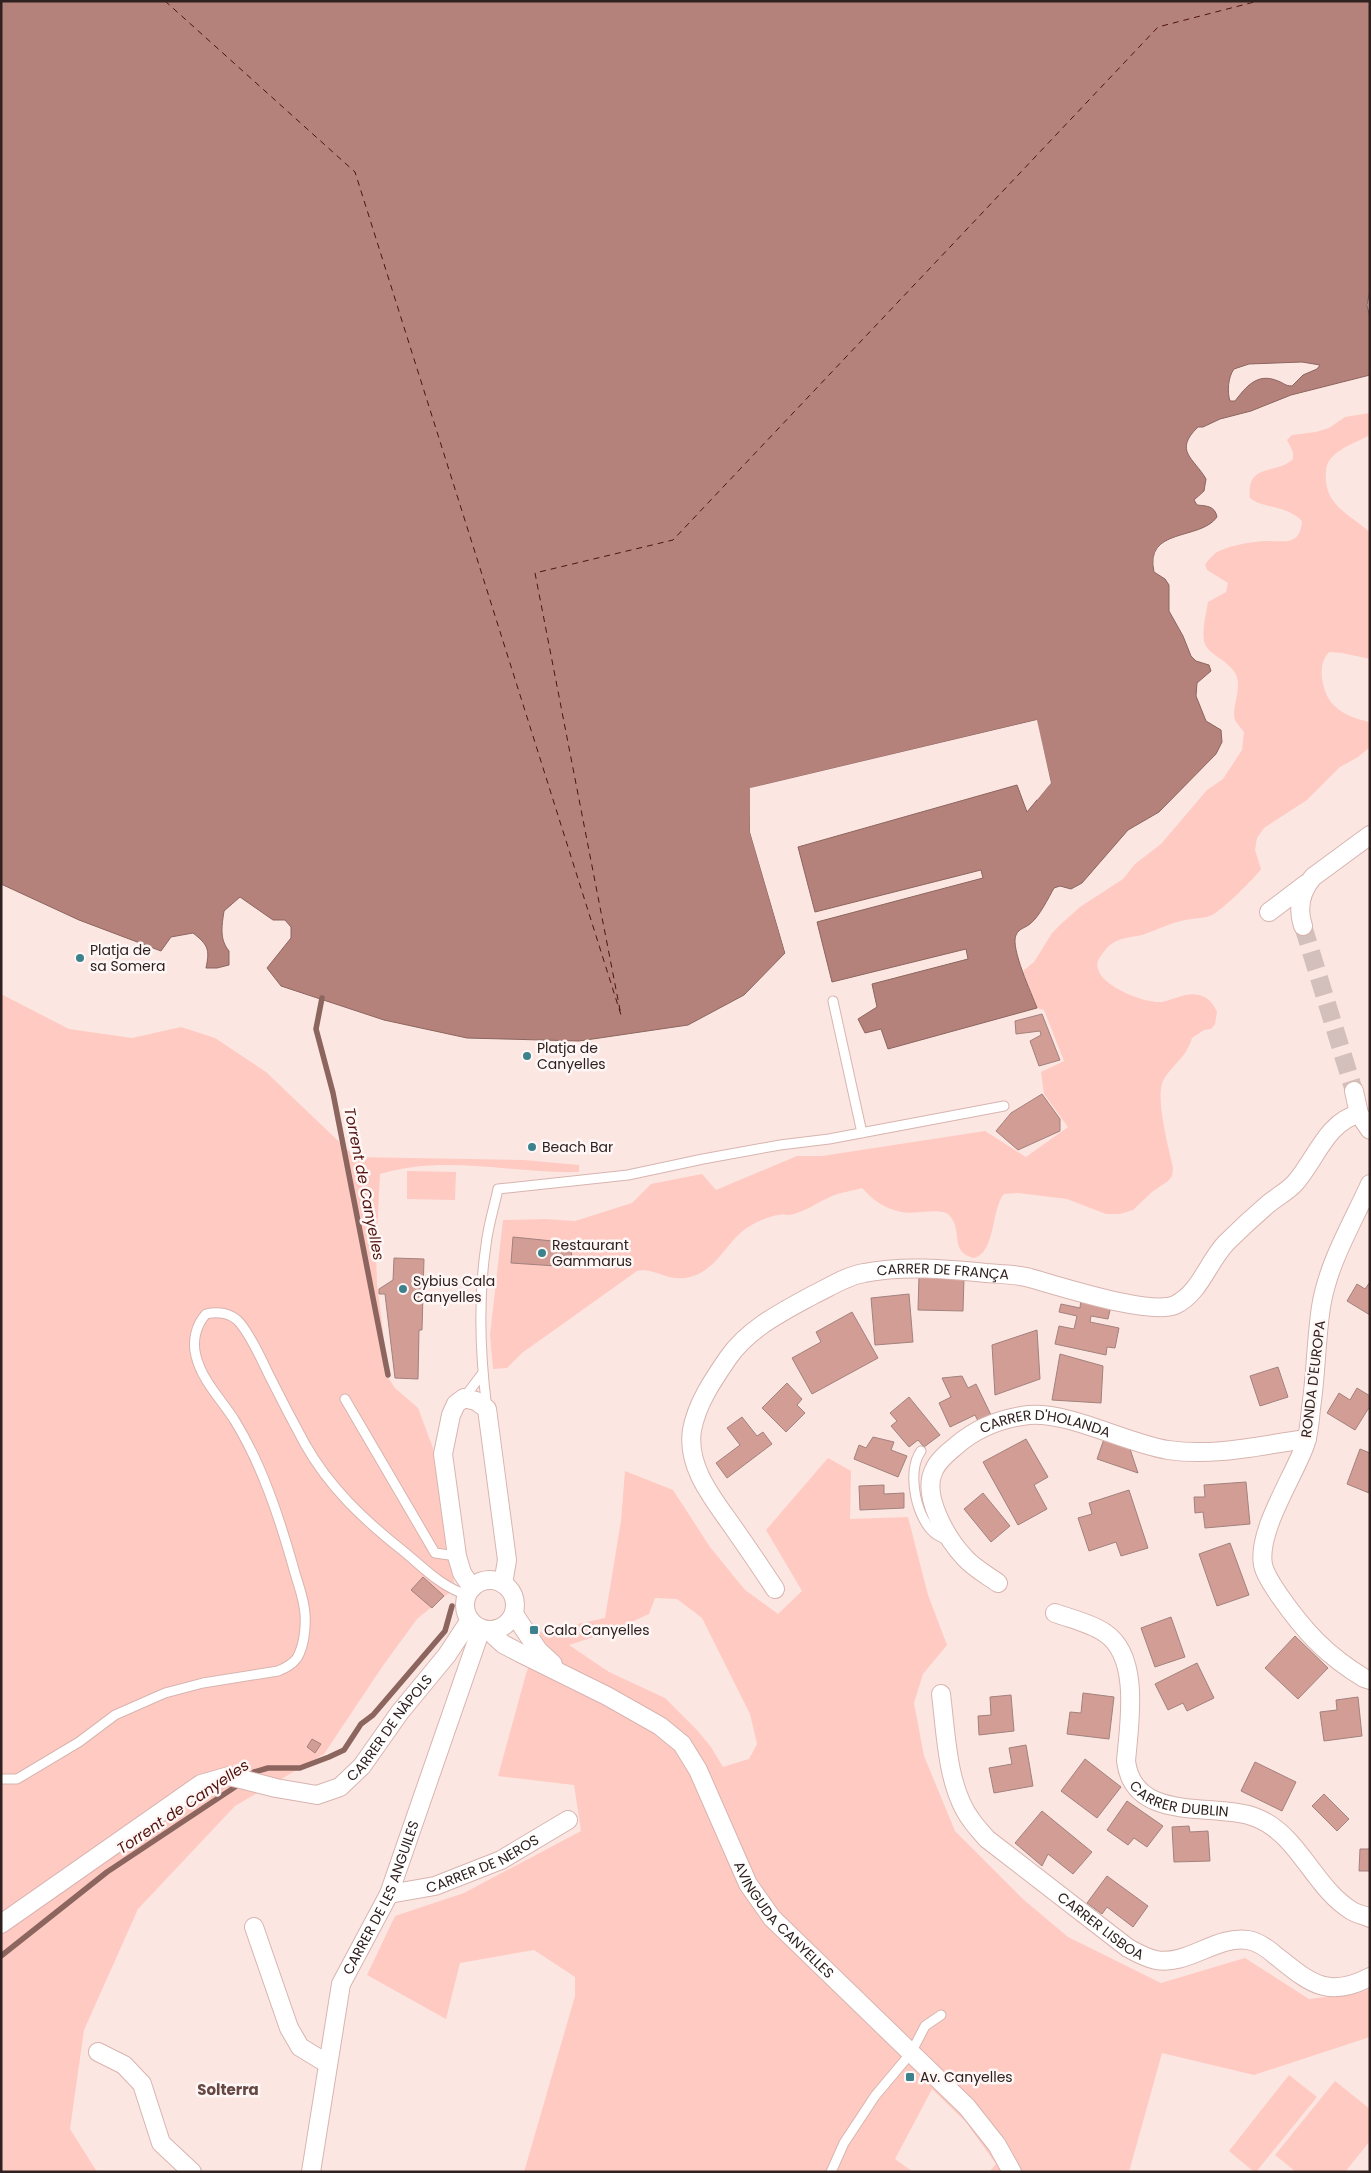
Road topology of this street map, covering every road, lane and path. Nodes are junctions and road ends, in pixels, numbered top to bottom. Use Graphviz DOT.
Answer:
graph roads {
  1 [pos="1370,835"];
  2 [pos="1306,884"];
  3 [pos="1269,912"];
  4 [pos="1303,926"];
  5 [pos="833,1001"];
  6 [pos="1354,1091"];
  7 [pos="1004,1106"];
  8 [pos="1359,1114"];
  9 [pos="1370,1130"];
  10 [pos="862,1133"];
  11 [pos="1370,1184"];
  12 [pos="482,1374"];
  13 [pos="464,1398"];
  14 [pos="345,1399"];
  15 [pos="487,1409"];
  16 [pos="1307,1439"];
  17 [pos="921,1451"];
  18 [pos="953,1542"];
  19 [pos="457,1556"];
  20 [pos="998,1583"];
  21 [pos="503,1584"];
  22 [pos="776,1589"];
  23 [pos="470,1591"];
  24 [pos="1055,1612"];
  25 [pos="514,1614"];
  26 [pos="480,1626"];
  27 [pos="565,1676"];
  28 [pos="1370,1680"];
  29 [pos="941,1694"];
  30 [pos="1,1780"];
  31 [pos="568,1820"];
  32 [pos="389,1894"];
  33 [pos="1370,1918"];
  34 [pos="1,1924"];
  35 [pos="254,1927"];
  36 [pos="1370,1977"];
  37 [pos="941,2015"];
  38 [pos="98,2052"];
  39 [pos="911,2053"];
  40 [pos="328,2064"];
  41 [pos="192,2172"];
  42 [pos="311,2172"];
  43 [pos="831,2172"];
  44 [pos="1012,2172"];
  1 -- 2 [label="street"];
  2 -- 3 [label="street"];
  2 -- 4 [label="street"];
  5 -- 10 [label="lane"];
  6 -- 8 [label="street"];
  7 -- 10 [label="lane"];
  8 -- 9 [label="street"];
  8 -- 22 [label="street, CARRER DE FRANÇA"];
  10 -- 12 [label="lane"];
  11 -- 16 [label="street, RONDA D'EUROPA"];
  12 -- 13 [label="lane"];
  12 -- 15 [label="lane"];
  13 -- 15 [label="street"];
  13 -- 19 [label="street"];
  14 -- 19 [label="lane"];
  15 -- 21 [label="street"];
  16 -- 18 [label="street, CARRER D'HOLANDA"];
  16 -- 28 [label="street, RONDA D'EUROPA"];
  17 -- 18 [label="lane"];
  18 -- 20 [label="street, CARRER D'HOLANDA"];
  19 -- 23 [label="street"];
  21 -- 23 [label="street"];
  21 -- 25 [label="street"];
  23 -- 26 [label="street"];
  23 -- 30 [label="lane"];
  24 -- 33 [label="street, CARRER DUBLIN"];
  25 -- 26 [label="street"];
  25 -- 27 [label="street, AVINGUDA CANYELLES"];
  26 -- 27 [label="street, AVINGUDA CANYELLES"];
  26 -- 32 [label="street, CARRER DE LES ANGUILES"];
  26 -- 34 [label="street, CARRER DE NÀPOLS"];
  27 -- 39 [label="street, AVINGUDA CANYELLES"];
  29 -- 36 [label="street, CARRER LISBOA"];
  31 -- 32 [label="street, CARRER DE NEROS"];
  32 -- 40 [label="street, CARRER DE LES ANGUILES"];
  35 -- 40 [label="street"];
  37 -- 39 [label="lane"];
  38 -- 41 [label="street"];
  39 -- 43 [label="lane"];
  39 -- 44 [label="street, AVINGUDA CANYELLES"];
  40 -- 42 [label="street, CARRER DE LES ANGUILES"];
}
